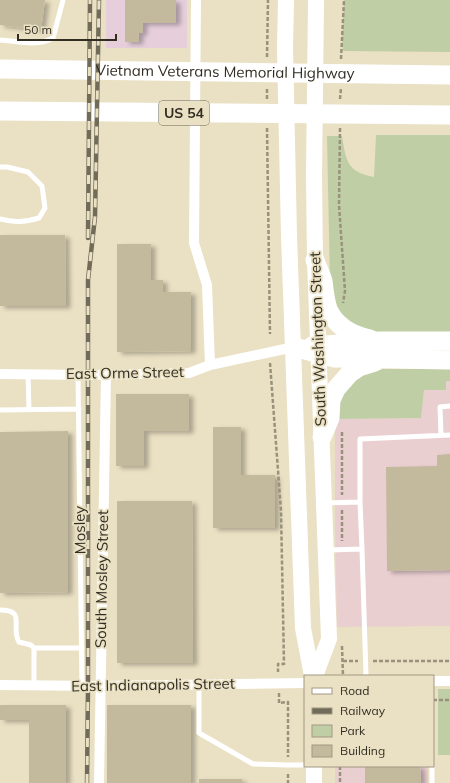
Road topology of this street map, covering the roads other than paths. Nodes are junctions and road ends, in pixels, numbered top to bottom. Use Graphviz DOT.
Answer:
graph roads {
  1 [pos="63,0"];
  2 [pos="196,0"];
  3 [pos="286,0"];
  4 [pos="316,0"];
  5 [pos="0,40"];
  6 [pos="450,63"];
  7 [pos="0,68"];
  8 [pos="367,74"];
  9 [pos="450,75"];
  10 [pos="0,111"];
  11 [pos="367,115"];
  12 [pos="450,115"];
  13 [pos="450,128"];
  14 [pos="0,167"];
  15 [pos="0,219"];
  16 [pos="315,260"];
  17 [pos="379,341"];
  18 [pos="450,341"];
  19 [pos="294,347"];
  20 [pos="317,350"];
  21 [pos="380,360"];
  22 [pos="450,360"];
  23 [pos="210,365"];
  24 [pos="0,374"];
  25 [pos="28,374"];
  26 [pos="106,374"];
  27 [pos="78,375"];
  28 [pos="450,406"];
  29 [pos="29,409"];
  30 [pos="78,409"];
  31 [pos="0,410"];
  32 [pos="441,435"];
  33 [pos="450,435"];
  34 [pos="322,437"];
  35 [pos="360,502"];
  36 [pos="324,503"];
  37 [pos="362,549"];
  38 [pos="326,550"];
  39 [pos="0,610"];
  40 [pos="34,648"];
  41 [pos="82,648"];
  42 [pos="312,675"];
  43 [pos="315,675"];
  44 [pos="366,675"];
  45 [pos="434,681"];
  46 [pos="450,681"];
  47 [pos="304,683"];
  48 [pos="198,685"];
  49 [pos="0,686"];
  50 [pos="34,686"];
  51 [pos="82,686"];
  52 [pos="100,686"];
  53 [pos="304,765"];
  54 [pos="314,767"];
  55 [pos="432,767"];
  56 [pos="99,783"];
  57 [pos="314,783"];
  58 [pos="432,783"];
  1 -- 5 [label="lane"];
  2 -- 23 [label="street"];
  3 -- 19 [label="main road, South Washington Street"];
  4 -- 16 [label="main road, South Washington Street"];
  6 -- 8 [label="highway"];
  7 -- 8 [label="highway, Vietnam Veterans Memorial Highway"];
  8 -- 9 [label="highway, Vietnam Veterans Memorial Highway"];
  10 -- 11 [label="highway, US 54"];
  11 -- 12 [label="highway, US 54"];
  11 -- 13 [label="highway"];
  14 -- 15 [label="lane"];
  16 -- 17 [label="highway"];
  16 -- 20 [label="main road, South Washington Street"];
  17 -- 18 [label="highway"];
  17 -- 20 [label="highway"];
  19 -- 20 [label="highway"];
  19 -- 23 [label="street, East Orme Street"];
  19 -- 42 [label="main road, South Washington Street"];
  20 -- 21 [label="highway"];
  20 -- 34 [label="main road, South Washington Street"];
  21 -- 22 [label="highway"];
  21 -- 34 [label="highway"];
  23 -- 26 [label="street, East Orme Street"];
  24 -- 25 [label="street, East Orme Street"];
  25 -- 27 [label="street, East Orme Street"];
  25 -- 29 [label="lane"];
  26 -- 27 [label="street, East Orme Street"];
  26 -- 52 [label="street, South Mosley Street"];
  27 -- 30 [label="lane, Mosley"];
  28 -- 32 [label="lane"];
  29 -- 30 [label="lane"];
  29 -- 31 [label="lane"];
  30 -- 41 [label="lane, Mosley"];
  32 -- 33 [label="lane"];
  32 -- 35 [label="lane"];
  34 -- 36 [label="main road, South Washington Street"];
  35 -- 36 [label="lane"];
  35 -- 37 [label="lane"];
  36 -- 38 [label="main road, South Washington Street"];
  37 -- 38 [label="lane"];
  37 -- 44 [label="lane"];
  38 -- 43 [label="main road, South Washington Street"];
  39 -- 40 [label="lane"];
  40 -- 41 [label="lane"];
  40 -- 50 [label="lane"];
  41 -- 51 [label="lane, Mosley"];
  45 -- 46 [label="street"];
  47 -- 48 [label="street, East Indianapolis Street"];
  48 -- 52 [label="street, East Indianapolis Street"];
  48 -- 53 [label="lane"];
  49 -- 50 [label="street, East Indianapolis Street"];
  50 -- 51 [label="street, East Indianapolis Street"];
  51 -- 52 [label="street, East Indianapolis Street"];
  52 -- 56 [label="street, South Mosley Street"];
  54 -- 57 [label="main road"];
  55 -- 58 [label="lane"];
}
